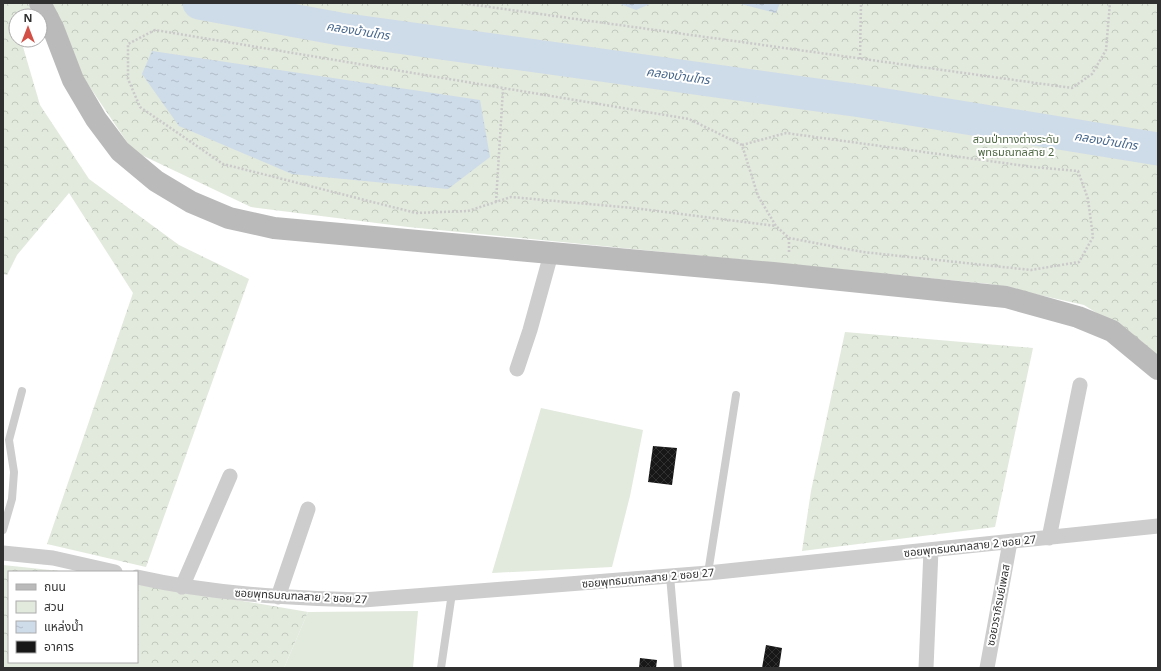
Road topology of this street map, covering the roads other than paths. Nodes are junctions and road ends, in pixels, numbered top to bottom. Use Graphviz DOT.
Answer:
graph roads {
  1 [pos="40,3"];
  2 [pos="551,254"];
  3 [pos="517,369"];
  4 [pos="1158,369"];
  5 [pos="1080,385"];
  6 [pos="22,391"];
  7 [pos="736,395"];
  8 [pos="230,476"];
  9 [pos="308,509"];
  10 [pos="1158,526"];
  11 [pos="3,530"];
  12 [pos="1049,538"];
  13 [pos="1010,542"];
  14 [pos="931,550"];
  15 [pos="3,553"];
  16 [pos="111,571"];
  17 [pos="708,573"];
  18 [pos="670,576"];
  19 [pos="138,577"];
  20 [pos="182,587"];
  21 [pos="452,593"];
  22 [pos="278,597"];
  23 [pos="441,668"];
  24 [pos="678,668"];
  25 [pos="926,668"];
  26 [pos="987,668"];
  1 -- 2 [label="main road"];
  2 -- 3 [label="street"];
  2 -- 4 [label="main road"];
  5 -- 12 [label="street"];
  6 -- 11 [label="lane"];
  7 -- 17 [label="lane"];
  8 -- 20 [label="street"];
  9 -- 22 [label="street"];
  10 -- 12 [label="street, ซอยพุทธมณฑลสาย 2 ซอย 27"];
  12 -- 13 [label="street, ซอยพุทธมณฑลสาย 2 ซอย 27"];
  13 -- 14 [label="street, ซอยพุทธมณฑลสาย 2 ซอย 27"];
  13 -- 26 [label="street, ซอยวราภิรมย์เพลส"];
  14 -- 17 [label="street, ซอยพุทธมณฑลสาย 2 ซอย 27"];
  14 -- 25 [label="street"];
  15 -- 16 [label="street"];
  17 -- 18 [label="street, ซอยพุทธมณฑลสาย 2 ซอย 27"];
  18 -- 21 [label="street, ซอยพุทธมณฑลสาย 2 ซอย 27"];
  18 -- 24 [label="lane"];
  19 -- 20 [label="street, ซอยพุทธมณฑลสาย 2 ซอย 27"];
  20 -- 22 [label="street, ซอยพุทธมณฑลสาย 2 ซอย 27"];
  21 -- 22 [label="street, ซอยพุทธมณฑลสาย 2 ซอย 27"];
  21 -- 23 [label="lane"];
}
